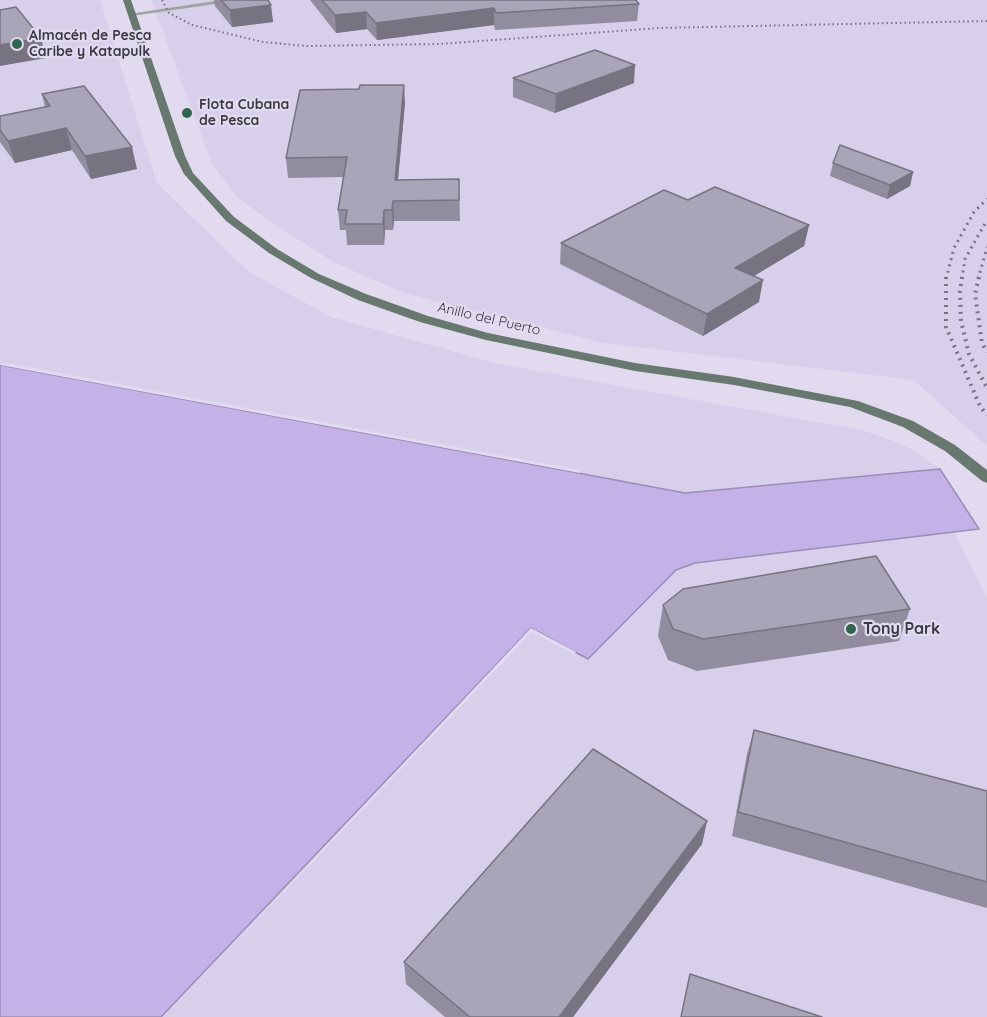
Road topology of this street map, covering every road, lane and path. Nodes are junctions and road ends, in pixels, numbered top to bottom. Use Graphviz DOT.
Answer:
graph roads {
  1 [pos="127,0"];
  2 [pos="239,0"];
  3 [pos="132,14"];
  4 [pos="987,477"];
  1 -- 3 [label="main road, Anillo del Puerto"];
  2 -- 3 [label="street"];
  3 -- 4 [label="main road, Anillo del Puerto"];
}
